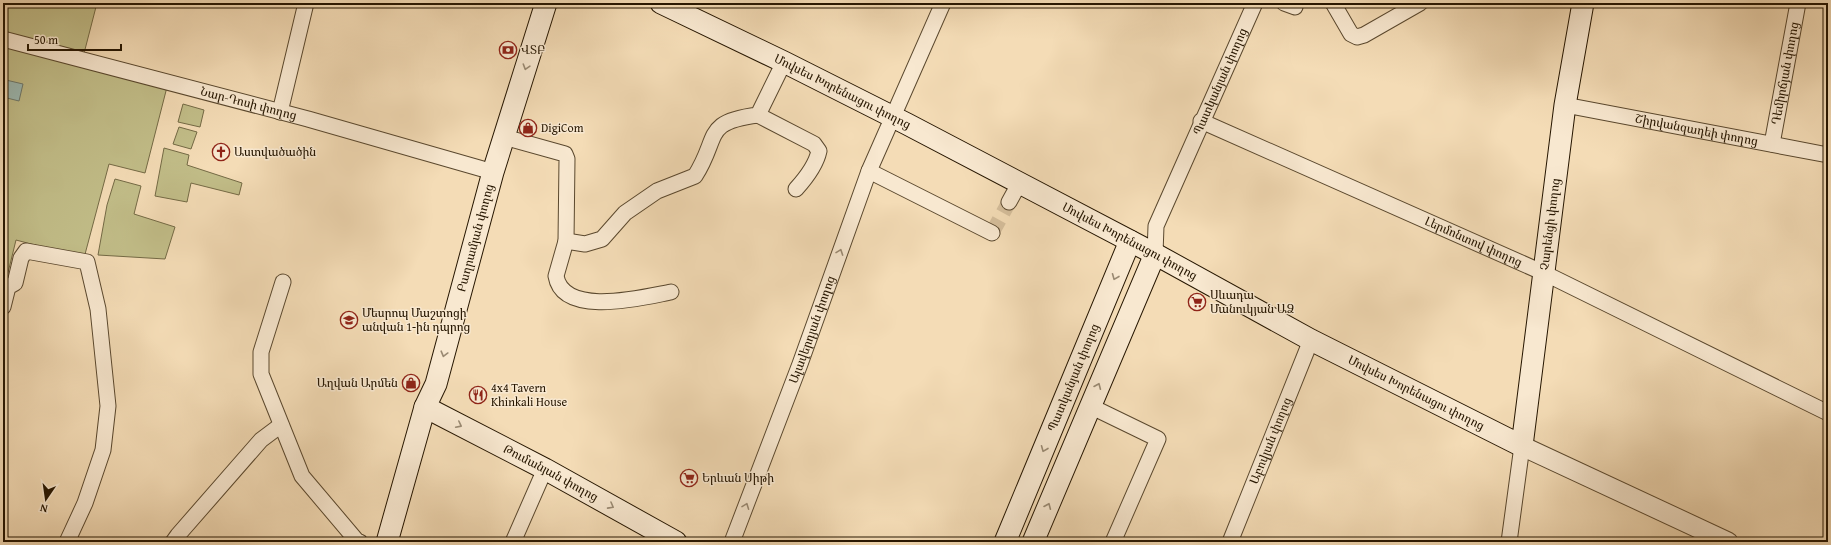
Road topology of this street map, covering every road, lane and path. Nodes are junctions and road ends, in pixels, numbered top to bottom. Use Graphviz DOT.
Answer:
graph roads {
  1 [pos="546,3"];
  2 [pos="661,3"];
  3 [pos="943,3"];
  4 [pos="1255,3"];
  5 [pos="1332,3"];
  6 [pos="1420,3"];
  7 [pos="1583,3"];
  8 [pos="1798,3"];
  9 [pos="303,4"];
  10 [pos="3,39"];
  11 [pos="784,62"];
  12 [pos="1565,106"];
  13 [pos="280,112"];
  14 [pos="758,115"];
  15 [pos="892,116"];
  16 [pos="1201,121"];
  17 [pos="504,137"];
  18 [pos="1772,144"];
  19 [pos="1828,155"];
  20 [pos="869,171"];
  21 [pos="493,172"];
  22 [pos="1020,182"];
  23 [pos="796,188"];
  24 [pos="1009,202"];
  25 [pos="1156,226"];
  26 [pos="992,233"];
  27 [pos="566,241"];
  28 [pos="1130,241"];
  29 [pos="1155,254"];
  30 [pos="1544,273"];
  31 [pos="283,282"];
  32 [pos="671,292"];
  33 [pos="3,307"];
  34 [pos="1311,340"];
  35 [pos="1090,406"];
  36 [pos="425,407"];
  37 [pos="1828,413"];
  38 [pos="281,425"];
  39 [pos="1522,446"];
  40 [pos="545,469"];
  41 [pos="67,542"];
  42 [pos="173,542"];
  43 [pos="357,542"];
  44 [pos="387,542"];
  45 [pos="513,542"];
  46 [pos="676,542"];
  47 [pos="732,542"];
  48 [pos="1005,542"];
  49 [pos="1033,542"];
  50 [pos="1113,542"];
  51 [pos="1230,542"];
  52 [pos="1509,542"];
  53 [pos="1728,542"];
  1 -- 17 [label="main road, Բաղրամյան փողոց, one-way"];
  2 -- 11 [label="main road, Մովսես Խորենացու փողոց"];
  3 -- 15 [label="street, Ալավերդյան փողոց"];
  4 -- 16 [label="street, Պատկանյան փողոց"];
  5 -- 6 [label="street"];
  7 -- 12 [label="main road, Չարենցի փողոց"];
  8 -- 18 [label="street, Դեմիրճյան փողոց"];
  9 -- 13 [label="street"];
  10 -- 13 [label="street, Նար-Դոսի փողոց"];
  11 -- 14 [label="street"];
  11 -- 15 [label="main road, Մովսես Խորենացու փողոց"];
  12 -- 18 [label="street, Շիրվանզադեի փողոց"];
  12 -- 30 [label="main road, Չարենցի փողոց"];
  13 -- 21 [label="street, Նար-Դոսի փողոց"];
  14 -- 23 [label="street"];
  14 -- 27 [label="street"];
  15 -- 20 [label="street, Ալավերդյան փողոց"];
  15 -- 22 [label="main road, Մովսես Խորենացու փողոց"];
  16 -- 25 [label="street, Պատկանյան փողոց"];
  16 -- 30 [label="street, Լերմոնտով փողոց"];
  17 -- 21 [label="main road, Բաղրամյան փողոց"];
  17 -- 27 [label="street"];
  18 -- 19 [label="street, Շիրվանզադեի փողոց"];
  20 -- 26 [label="street"];
  47 -- 20 [label="street, Ալավերդյան փողոց, one-way"];
  21 -- 36 [label="main road, Բաղրամյան փողոց, one-way"];
  22 -- 24 [label="street"];
  22 -- 28 [label="main road, Մովսես Խորենացու փողոց"];
  25 -- 28 [label="street"];
  25 -- 29 [label="street, Պատկանյան փողոց"];
  27 -- 32 [label="street"];
  28 -- 29 [label="main road, Մովսես Խորենացու փողոց"];
  28 -- 48 [label="main road, Պատկանյան փողոց, one-way"];
  29 -- 34 [label="main road, Մովսես Խորենացու փողոց"];
  35 -- 29 [label="main road, Պատկանյան փողոց, one-way"];
  30 -- 37 [label="street, Լերմոնտով փողոց"];
  30 -- 39 [label="main road, Չարենցի փողոց"];
  31 -- 38 [label="street"];
  33 -- 41 [label="street"];
  34 -- 39 [label="main road, Մովսես Խորենացու փողոց"];
  34 -- 51 [label="street, Աբովյան փողոց"];
  49 -- 35 [label="main road, Պատկանյան փողոց, one-way"];
  35 -- 50 [label="street"];
  36 -- 40 [label="main road, Թումանյան փողոց, one-way"];
  36 -- 44 [label="main road, Բաղրամյան փողոց"];
  38 -- 42 [label="street"];
  38 -- 43 [label="street"];
  39 -- 52 [label="street"];
  39 -- 53 [label="street, Մովսես Խորենացու փողոց"];
  40 -- 45 [label="street"];
  40 -- 46 [label="main road, Թումանյան փողոց, one-way"];
}
